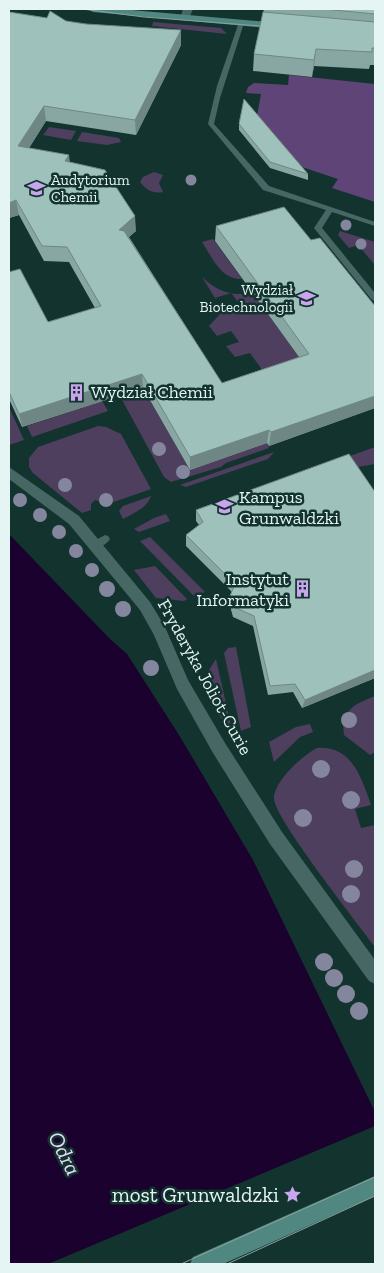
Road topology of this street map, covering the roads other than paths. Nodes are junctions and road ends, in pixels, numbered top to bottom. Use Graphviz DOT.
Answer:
graph roads {
  1 [pos="93,9"];
  2 [pos="188,9"];
  3 [pos="184,19"];
  4 [pos="241,23"];
  5 [pos="292,27"];
  6 [pos="331,210"];
  7 [pos="375,224"];
  8 [pos="375,298"];
  9 [pos="9,472"];
  10 [pos="375,975"];
  11 [pos="375,1186"];
  12 [pos="200,1264"];
  1 -- 3 [label="street"];
  2 -- 3 [label="street"];
  3 -- 4 [label="street"];
  4 -- 5 [label="street"];
  4 -- 6 [label="lane"];
  6 -- 7 [label="lane"];
  6 -- 8 [label="lane"];
  9 -- 10 [label="street, Fryderyka Joliot-Curie"];
  11 -- 12 [label="street"];
}
